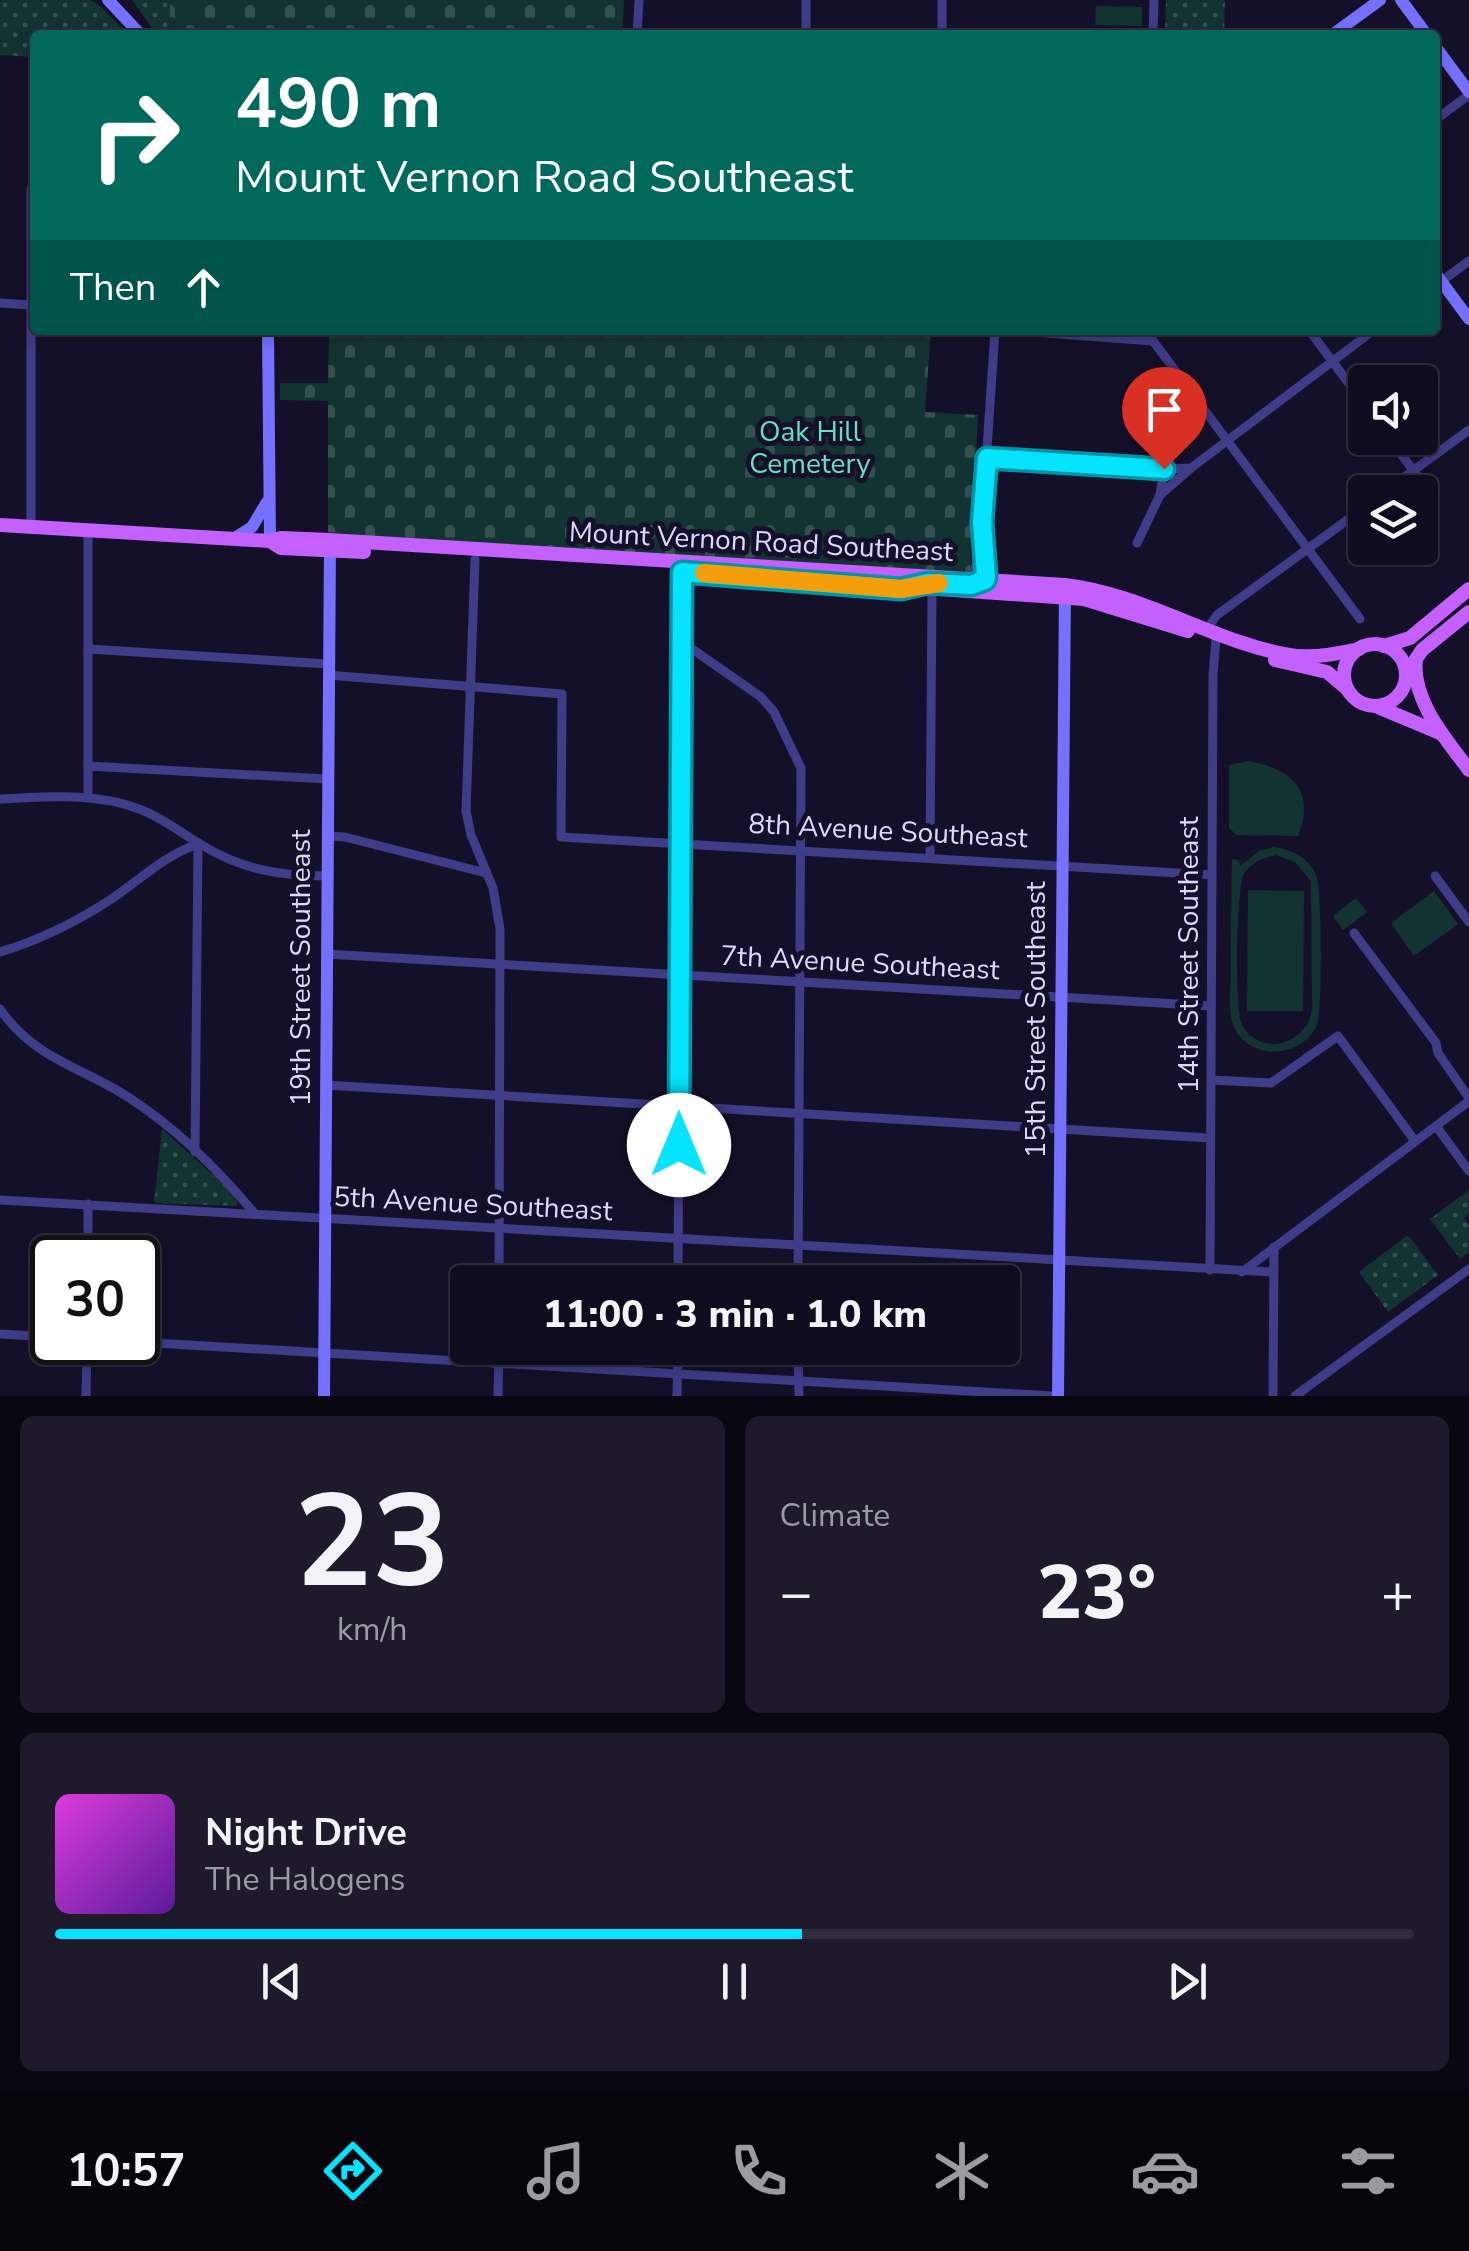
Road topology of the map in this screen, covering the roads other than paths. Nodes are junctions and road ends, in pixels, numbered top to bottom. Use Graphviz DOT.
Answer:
graph roads {
  1 [pos="108,0"];
  2 [pos="639,0"];
  3 [pos="806,0"];
  4 [pos="942,0"];
  5 [pos="1154,0"];
  6 [pos="1380,0"];
  7 [pos="1401,0"];
  8 [pos="136,30"];
  9 [pos="637,30"];
  10 [pos="806,30"];
  11 [pos="942,30"];
  12 [pos="1154,30"];
  13 [pos="1339,30"];
  14 [pos="1422,30"];
  15 [pos="1440,53"];
  16 [pos="1469,94"];
  17 [pos="1440,116"];
  18 [pos="1469,261"];
  19 [pos="1440,278"];
  20 [pos="1440,284"];
  21 [pos="0,302"];
  22 [pos="30,305"];
  23 [pos="1469,320"];
  24 [pos="31,335"];
  25 [pos="268,335"];
  26 [pos="994,335"];
  27 [pos="1126,335"];
  28 [pos="1149,335"];
  29 [pos="1313,335"];
  30 [pos="1367,335"];
  31 [pos="1153,341"];
  32 [pos="1332,360"];
  33 [pos="1348,382"];
  34 [pos="1469,430"];
  35 [pos="1227,441"];
  36 [pos="1402,455"];
  37 [pos="987,458"];
  38 [pos="1190,468"];
  39 [pos="1164,469"];
  40 [pos="1413,470"];
  41 [pos="1406,475"];
  42 [pos="1417,475"];
  43 [pos="1160,495"];
  44 [pos="267,502"];
  45 [pos="1348,520"];
  46 [pos="0,525"];
  47 [pos="31,527"];
  48 [pos="88,531"];
  49 [pos="233,539"];
  50 [pos="270,541"];
  51 [pos="1137,543"];
  52 [pos="330,545"];
  53 [pos="1308,549"];
  54 [pos="475,559"];
  55 [pos="682,572"];
  56 [pos="978,580"];
  57 [pos="901,589"];
  58 [pos="1468,589"];
  59 [pos="932,591"];
  60 [pos="1066,592"];
  61 [pos="1469,612"];
  62 [pos="1360,619"];
  63 [pos="1450,627"];
  64 [pos="1212,635"];
  65 [pos="682,642"];
  66 [pos="1384,646"];
  67 [pos="88,649"];
  68 [pos="1358,649"];
  69 [pos="1416,659"];
  70 [pos="328,669"];
  71 [pos="1405,684"];
  72 [pos="470,686"];
  73 [pos="1346,688"];
  74 [pos="1378,706"];
  75 [pos="1439,728"];
  76 [pos="88,766"];
  77 [pos="1469,770"];
  78 [pos="327,779"];
  79 [pos="88,797"];
  80 [pos="0,799"];
  81 [pos="327,836"];
  82 [pos="198,844"];
  83 [pos="680,844"];
  84 [pos="801,850"];
  85 [pos="930,858"];
  86 [pos="1062,866"];
  87 [pos="486,872"];
  88 [pos="1212,875"];
  89 [pos="326,876"];
  90 [pos="1434,876"];
  91 [pos="1469,922"];
  92 [pos="1354,933"];
  93 [pos="0,952"];
  94 [pos="326,954"];
  95 [pos="500,965"];
  96 [pos="680,975"];
  97 [pos="800,982"];
  98 [pos="1061,998"];
  99 [pos="1211,1006"];
  100 [pos="0,1009"];
  101 [pos="1210,1080"];
  102 [pos="325,1085"];
  103 [pos="500,1096"];
  104 [pos="1469,1100"];
  105 [pos="680,1106"];
  106 [pos="799,1114"];
  107 [pos="1436,1126"];
  108 [pos="1060,1129"];
  109 [pos="1210,1138"];
  110 [pos="1416,1141"];
  111 [pos="194,1152"];
  112 [pos="1469,1171"];
  113 [pos="0,1200"];
  114 [pos="88,1204"];
  115 [pos="255,1214"];
  116 [pos="325,1218"];
  117 [pos="499,1229"];
  118 [pos="88,1235"];
  119 [pos="678,1239"];
  120 [pos="799,1246"];
  121 [pos="1274,1246"];
  122 [pos="1059,1262"];
  123 [pos="499,1265"];
  124 [pos="678,1265"];
  125 [pos="798,1265"];
  126 [pos="1469,1269"];
  127 [pos="1210,1270"];
  128 [pos="1242,1272"];
  129 [pos="1273,1272"];
  130 [pos="0,1334"];
  131 [pos="30,1336"];
  132 [pos="160,1343"];
  133 [pos="324,1354"];
  134 [pos="450,1361"];
  135 [pos="87,1365"];
  136 [pos="498,1365"];
  137 [pos="516,1365"];
  138 [pos="678,1365"];
  139 [pos="798,1365"];
  140 [pos="678,1374"];
  141 [pos="798,1381"];
  142 [pos="86,1396"];
  143 [pos="324,1396"];
  144 [pos="498,1396"];
  145 [pos="678,1396"];
  146 [pos="798,1396"];
  147 [pos="1055,1396"];
  148 [pos="1272,1396"];
  149 [pos="1296,1396"];
  1 -- 8 [label="main road"];
  2 -- 9 [label="street"];
  3 -- 10 [label="street"];
  4 -- 11 [label="street"];
  5 -- 12 [label="street"];
  6 -- 13 [label="main road"];
  7 -- 14 [label="main road"];
  15 -- 16 [label="main road"];
  16 -- 17 [label="street"];
  18 -- 19 [label="street"];
  20 -- 23 [label="main road"];
  21 -- 22 [label="street"];
  24 -- 47 [label="street"];
  25 -- 44 [label="main road"];
  26 -- 37 [label="street"];
  27 -- 31 [label="street"];
  28 -- 31 [label="street"];
  29 -- 32 [label="street"];
  30 -- 32 [label="street"];
  31 -- 35 [label="street"];
  32 -- 33 [label="street"];
  32 -- 35 [label="street"];
  34 -- 40 [label="street"];
  35 -- 38 [label="street"];
  35 -- 53 [label="street"];
  36 -- 40 [label="street"];
  37 -- 39 [label="street"];
  37 -- 56 [label="street"];
  38 -- 39 [label="street"];
  38 -- 43 [label="street"];
  39 -- 43 [label="street"];
  40 -- 41 [label="street"];
  40 -- 42 [label="street"];
  43 -- 51 [label="street"];
  44 -- 49 [label="main road"];
  44 -- 50 [label="main road"];
  45 -- 53 [label="street"];
  46 -- 47 [label="main road, Mount Vernon Road Southeast"];
  47 -- 48 [label="main road, Mount Vernon Road Southeast"];
  48 -- 49 [label="main road, Mount Vernon Road Southeast"];
  48 -- 67 [label="street"];
  49 -- 50 [label="main road, Mount Vernon Road Southeast"];
  50 -- 52 [label="main road, Mount Vernon Road Southeast"];
  52 -- 54 [label="main road, Mount Vernon Road Southeast"];
  52 -- 56 [label="main road, Mount Vernon Road Southeast"];
  52 -- 70 [label="main road, 19th Street Southeast"];
  53 -- 62 [label="street"];
  53 -- 64 [label="street"];
  54 -- 55 [label="main road, Mount Vernon Road Southeast"];
  54 -- 72 [label="street"];
  55 -- 57 [label="main road, Mount Vernon Road Southeast"];
  55 -- 65 [label="street"];
  56 -- 57 [label="main road"];
  56 -- 60 [label="main road, Mount Vernon Road Southeast"];
  57 -- 59 [label="main road, Mount Vernon Road Southeast"];
  58 -- 63 [label="main road"];
  58 -- 66 [label="main road"];
  59 -- 60 [label="main road, Mount Vernon Road Southeast"];
  59 -- 85 [label="street"];
  60 -- 64 [label="main road, Mount Vernon Road Southeast"];
  60 -- 86 [label="main road, 15th Street Southeast"];
  61 -- 63 [label="main road"];
  63 -- 69 [label="main road"];
  64 -- 68 [label="main road, Mount Vernon Road Southeast"];
  64 -- 73 [label="main road, Mount Vernon Road Southeast"];
  64 -- 88 [label="street, 14th Street Southeast"];
  65 -- 83 [label="street"];
  65 -- 84 [label="street"];
  66 -- 68 [label="main road"];
  66 -- 71 [label="main road"];
  67 -- 70 [label="street"];
  67 -- 76 [label="street"];
  68 -- 73 [label="main road"];
  69 -- 71 [label="main road"];
  69 -- 75 [label="main road"];
  70 -- 72 [label="street"];
  70 -- 78 [label="main road, 19th Street Southeast"];
  71 -- 74 [label="main road"];
  71 -- 75 [label="main road"];
  72 -- 83 [label="street, 8th Avenue Southeast"];
  72 -- 87 [label="street"];
  73 -- 74 [label="main road"];
  74 -- 75 [label="main road"];
  75 -- 77 [label="main road"];
  76 -- 78 [label="street"];
  76 -- 79 [label="street"];
  78 -- 81 [label="main road, 19th Street Southeast"];
  79 -- 80 [label="street"];
  79 -- 82 [label="street"];
  81 -- 87 [label="street"];
  81 -- 89 [label="main road, 19th Street Southeast"];
  82 -- 89 [label="street"];
  82 -- 93 [label="street"];
  82 -- 111 [label="street"];
  83 -- 84 [label="street, 8th Avenue Southeast"];
  83 -- 96 [label="street"];
  84 -- 85 [label="street, 8th Avenue Southeast"];
  84 -- 97 [label="street"];
  85 -- 86 [label="street, 8th Avenue Southeast"];
  86 -- 88 [label="street, 8th Avenue Southeast"];
  86 -- 98 [label="main road, 15th Street Southeast"];
  87 -- 95 [label="street"];
  88 -- 99 [label="street, 14th Street Southeast"];
  89 -- 94 [label="main road, 19th Street Southeast"];
  90 -- 91 [label="street"];
  92 -- 104 [label="street"];
  94 -- 95 [label="street, 7th Avenue Southeast"];
  94 -- 102 [label="main road, 19th Street Southeast"];
  95 -- 96 [label="street, 7th Avenue Southeast"];
  95 -- 103 [label="street"];
  96 -- 97 [label="street, 7th Avenue Southeast"];
  96 -- 105 [label="street"];
  97 -- 98 [label="street, 7th Avenue Southeast"];
  97 -- 106 [label="street"];
  98 -- 99 [label="street, 7th Avenue Southeast"];
  98 -- 108 [label="main road, 15th Street Southeast"];
  99 -- 101 [label="street, 14th Street Southeast"];
  100 -- 111 [label="street"];
  101 -- 109 [label="street, 14th Street Southeast"];
  101 -- 110 [label="street"];
  102 -- 103 [label="street"];
  102 -- 116 [label="main road, 19th Street Southeast"];
  103 -- 105 [label="street"];
  103 -- 117 [label="street"];
  104 -- 107 [label="street"];
  105 -- 106 [label="street"];
  105 -- 119 [label="street"];
  106 -- 108 [label="street"];
  106 -- 120 [label="street"];
  107 -- 110 [label="street"];
  107 -- 112 [label="street"];
  108 -- 109 [label="street"];
  108 -- 122 [label="main road, 15th Street Southeast"];
  109 -- 127 [label="street, 14th Street Southeast"];
  110 -- 121 [label="street"];
  111 -- 115 [label="street"];
  113 -- 114 [label="street, 5th Avenue Southeast"];
  114 -- 115 [label="street, 5th Avenue Southeast"];
  114 -- 118 [label="street"];
  115 -- 116 [label="street, 5th Avenue Southeast"];
  116 -- 117 [label="street, 5th Avenue Southeast"];
  116 -- 133 [label="main road, 19th Street Southeast"];
  117 -- 119 [label="street, 5th Avenue Southeast"];
  117 -- 123 [label="street"];
  119 -- 120 [label="street, 5th Avenue Southeast"];
  119 -- 124 [label="street"];
  120 -- 122 [label="street, 5th Avenue Southeast"];
  120 -- 125 [label="street"];
  121 -- 128 [label="street"];
  121 -- 129 [label="street"];
  122 -- 127 [label="street, 5th Avenue Southeast"];
  122 -- 147 [label="main road, 15th Street Southeast"];
  126 -- 149 [label="street"];
  127 -- 128 [label="street, 5th Avenue Southeast"];
  128 -- 129 [label="street, 5th Avenue Southeast"];
  129 -- 148 [label="street"];
  130 -- 131 [label="street"];
  132 -- 133 [label="street"];
  133 -- 134 [label="street"];
  133 -- 143 [label="main road, 19th Street Southeast"];
  135 -- 142 [label="street"];
  136 -- 144 [label="street"];
  137 -- 140 [label="street"];
  138 -- 140 [label="street"];
  139 -- 141 [label="street"];
  140 -- 141 [label="street"];
  140 -- 145 [label="street"];
  141 -- 146 [label="street"];
  141 -- 147 [label="street"];
}
